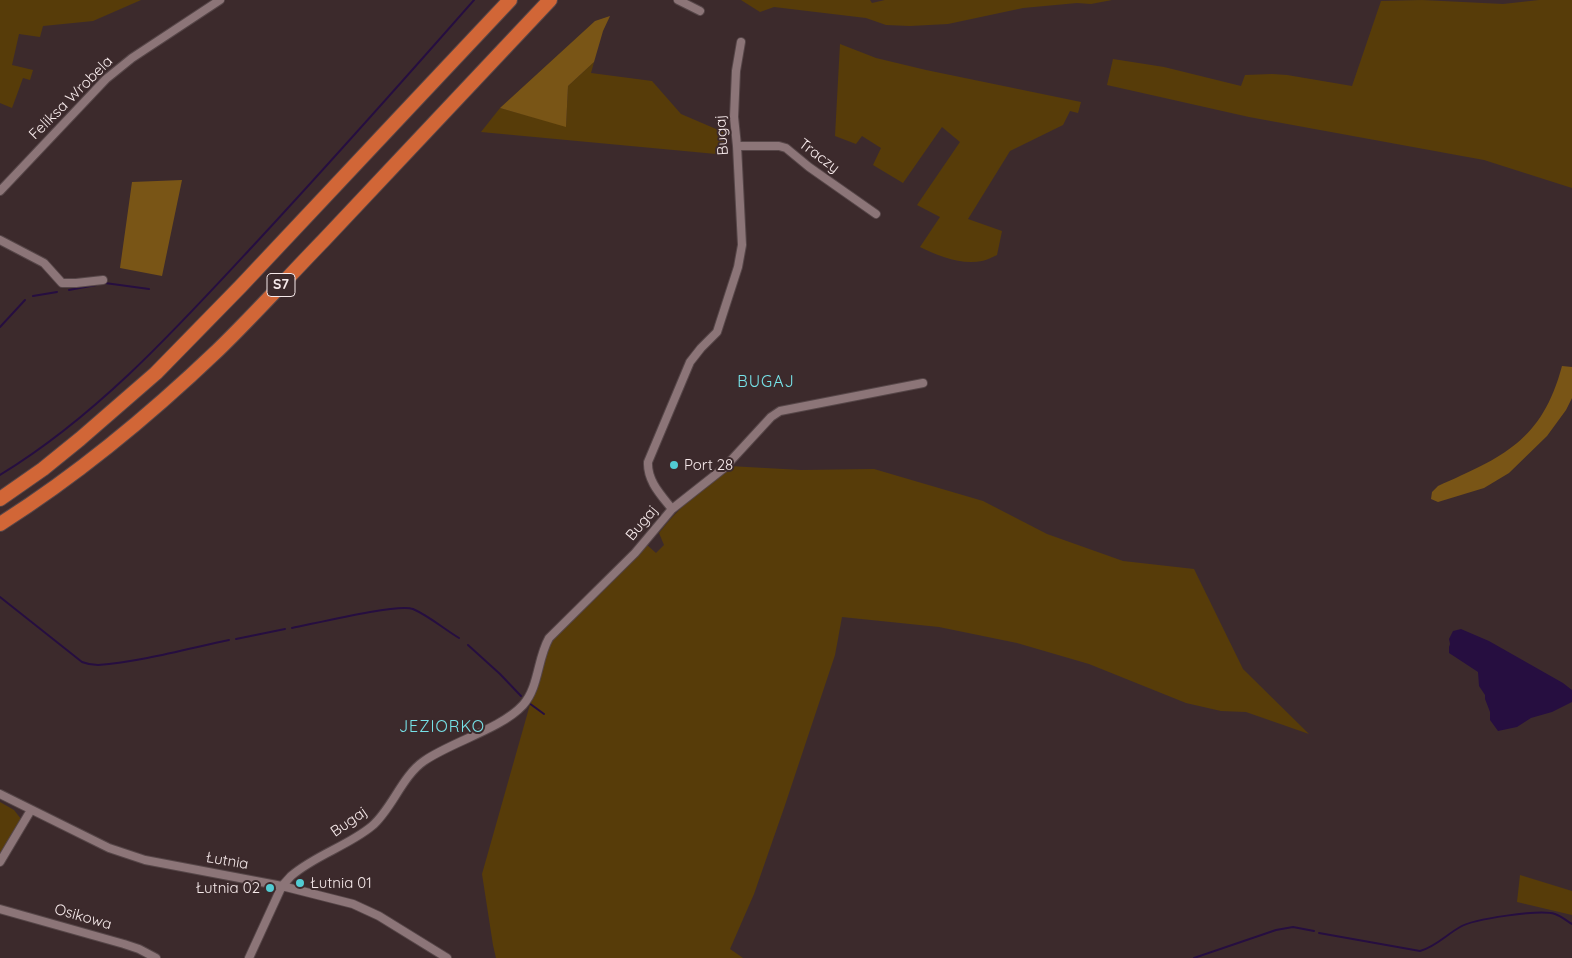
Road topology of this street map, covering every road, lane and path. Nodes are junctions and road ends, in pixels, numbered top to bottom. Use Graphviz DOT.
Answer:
graph roads {
  1 [pos="220,0"];
  2 [pos="550,0"];
  3 [pos="678,0"];
  4 [pos="508,2"];
  5 [pos="700,11"];
  6 [pos="741,42"];
  7 [pos="737,146"];
  8 [pos="0,191"];
  9 [pos="876,214"];
  10 [pos="0,240"];
  11 [pos="103,280"];
  12 [pos="923,382"];
  13 [pos="0,500"];
  14 [pos="672,509"];
  15 [pos="0,524"];
  16 [pos="0,794"];
  17 [pos="30,810"];
  18 [pos="0,862"];
  19 [pos="282,886"];
  20 [pos="0,909"];
  21 [pos="156,958"];
  22 [pos="249,958"];
  23 [pos="447,958"];
  1 -- 8 [label="street, Feliksa Wrobela"];
  2 -- 15 [label="highway, S7"];
  3 -- 5 [label="street"];
  4 -- 13 [label="highway, S7"];
  6 -- 7 [label="street, Bugaj"];
  7 -- 9 [label="street, Traczy"];
  7 -- 14 [label="street, Bugaj"];
  10 -- 11 [label="street"];
  12 -- 14 [label="street"];
  14 -- 19 [label="street, Bugaj"];
  16 -- 17 [label="street, Łutnia"];
  17 -- 18 [label="street"];
  17 -- 19 [label="street, Łutnia"];
  19 -- 22 [label="street"];
  19 -- 23 [label="street, Łutnia"];
  20 -- 21 [label="street, Osikowa"];
}
